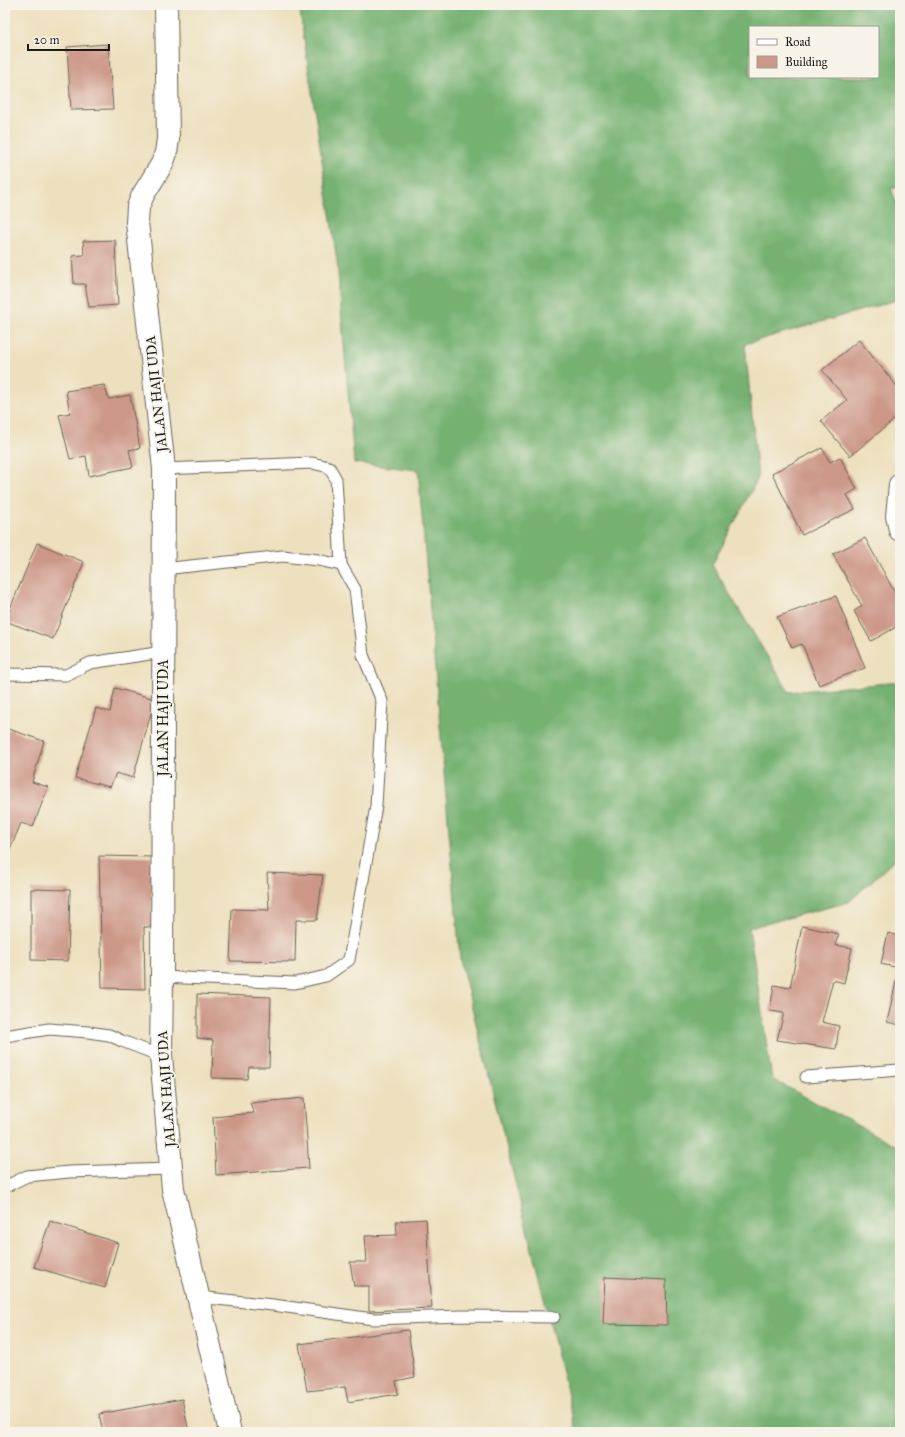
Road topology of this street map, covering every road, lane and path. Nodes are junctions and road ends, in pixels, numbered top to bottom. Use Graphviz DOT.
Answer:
graph roads {
  1 [pos="166,5"];
  2 [pos="164,469"];
  3 [pos="900,485"];
  4 [pos="900,530"];
  5 [pos="341,565"];
  6 [pos="164,569"];
  7 [pos="163,652"];
  8 [pos="5,674"];
  9 [pos="162,977"];
  10 [pos="5,1036"];
  11 [pos="160,1056"];
  12 [pos="900,1070"];
  13 [pos="806,1076"];
  14 [pos="172,1169"];
  15 [pos="5,1187"];
  16 [pos="198,1297"];
  17 [pos="554,1316"];
  18 [pos="230,1432"];
  1 -- 2 [label="street, JALAN HAJI UDA"];
  2 -- 5 [label="lane"];
  2 -- 6 [label="street, JALAN HAJI UDA"];
  3 -- 4 [label="street"];
  5 -- 6 [label="lane"];
  5 -- 9 [label="lane"];
  6 -- 7 [label="street, JALAN HAJI UDA"];
  7 -- 8 [label="lane"];
  7 -- 9 [label="street, JALAN HAJI UDA"];
  9 -- 11 [label="street, JALAN HAJI UDA"];
  10 -- 11 [label="lane"];
  11 -- 14 [label="street, JALAN HAJI UDA"];
  12 -- 13 [label="lane"];
  14 -- 15 [label="lane"];
  14 -- 16 [label="street, JALAN HAJI UDA"];
  16 -- 17 [label="lane"];
  16 -- 18 [label="street, JALAN HAJI UDA"];
}
